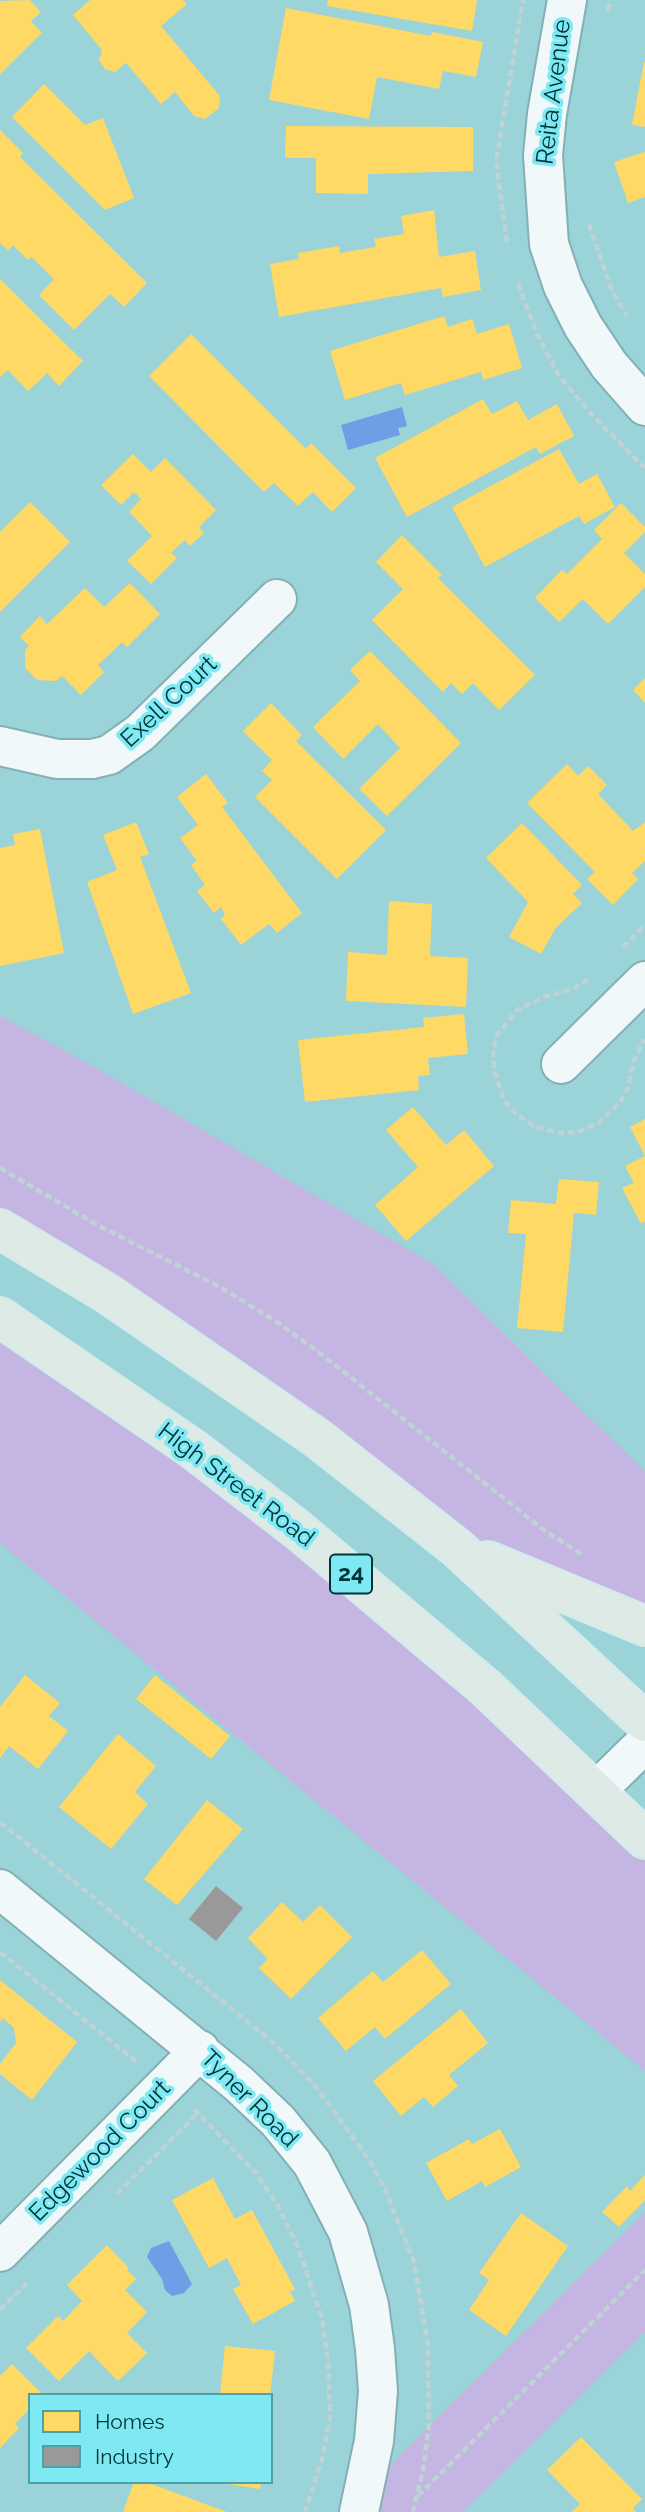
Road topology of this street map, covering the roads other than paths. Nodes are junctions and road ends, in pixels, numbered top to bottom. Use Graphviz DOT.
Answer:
graph roads {
  1 [pos="567,0"];
  2 [pos="645,407"];
  3 [pos="277,599"];
  4 [pos="0,746"];
  5 [pos="645,981"];
  6 [pos="562,1063"];
  7 [pos="0,1228"];
  8 [pos="0,1317"];
  9 [pos="457,1548"];
  10 [pos="645,1626"];
  11 [pos="645,1722"];
  12 [pos="645,1743"];
  13 [pos="596,1791"];
  14 [pos="645,1839"];
  15 [pos="0,1889"];
  16 [pos="200,2050"];
  17 [pos="0,2252"];
  18 [pos="359,2512"];
  1 -- 2 [label="street, Reita Avenue"];
  3 -- 4 [label="street, Exell Court"];
  5 -- 6 [label="street"];
  7 -- 9 [label="main road"];
  8 -- 13 [label="main road, High Street Road / 24"];
  9 -- 10 [label="main road"];
  9 -- 11 [label="main road"];
  12 -- 13 [label="street"];
  13 -- 14 [label="main road, High Street Road / 24"];
  15 -- 16 [label="street, Tyner Road"];
  16 -- 17 [label="street, Edgewood Court"];
  16 -- 18 [label="street, Tyner Road"];
}
